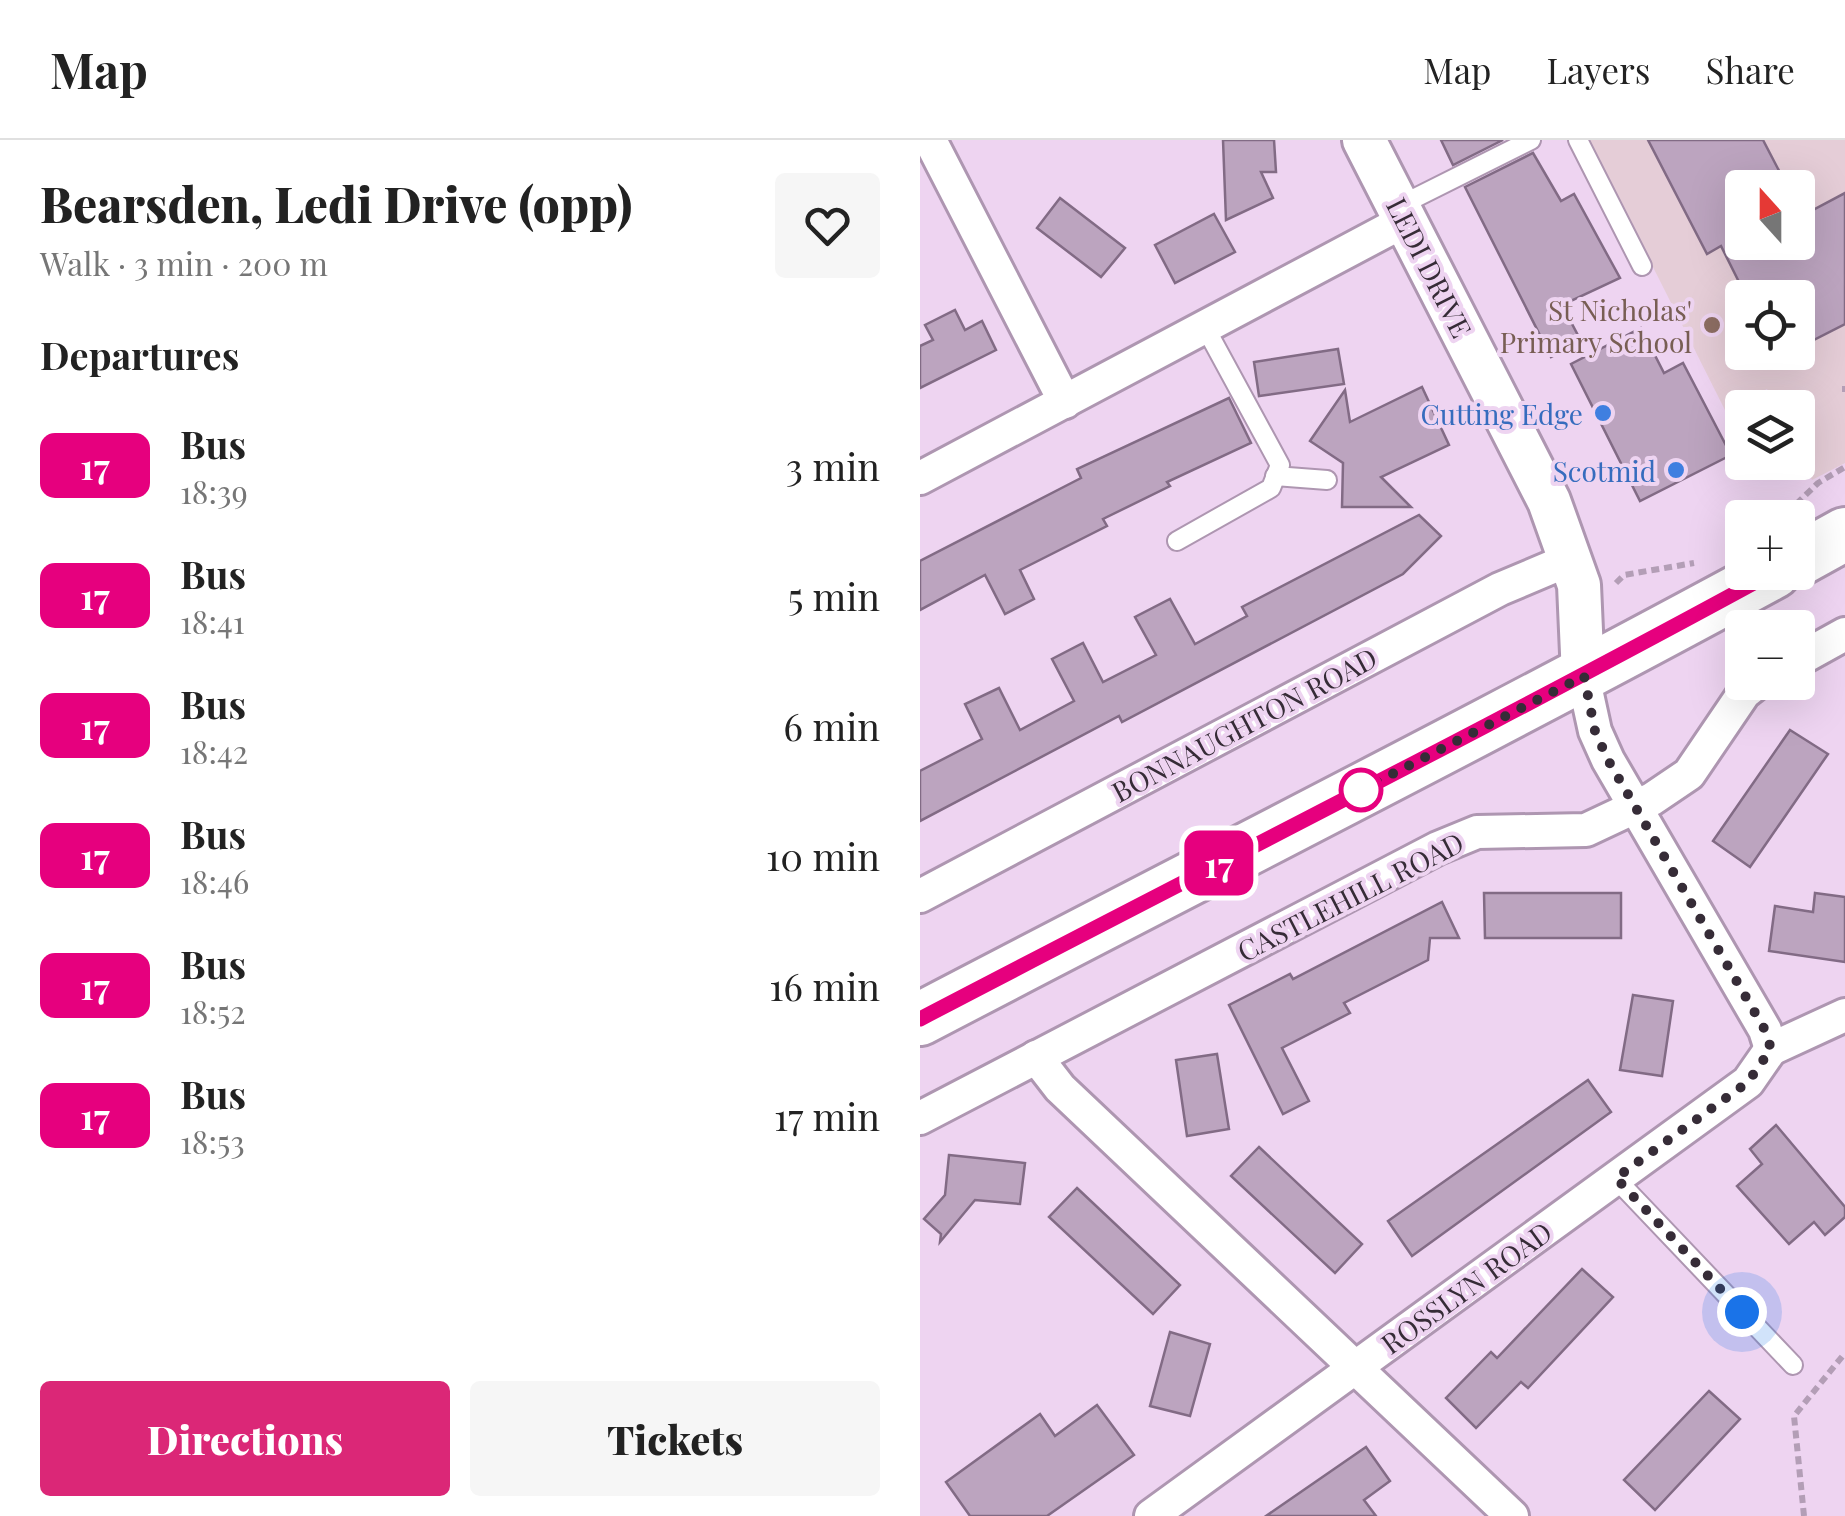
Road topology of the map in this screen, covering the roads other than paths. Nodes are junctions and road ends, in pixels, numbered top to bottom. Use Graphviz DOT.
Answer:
graph roads {
  1 [pos="930,140"];
  2 [pos="1364,140"];
  3 [pos="1531,140"];
  4 [pos="1578,140"];
  5 [pos="1402,213"];
  6 [pos="1642,266"];
  7 [pos="1205,327"];
  8 [pos="1065,402"];
  9 [pos="1275,476"];
  10 [pos="920,478"];
  11 [pos="1327,480"];
  12 [pos="1845,534"];
  13 [pos="1177,541"];
  14 [pos="1815,551"];
  15 [pos="1571,559"];
  16 [pos="1741,590"];
  17 [pos="1845,634"];
  18 [pos="1815,651"];
  19 [pos="1584,676"];
  20 [pos="1739,700"];
  21 [pos="1634,806"];
  22 [pos="920,896"];
  23 [pos="1845,1015"];
  24 [pos="920,1019"];
  25 [pos="1771,1049"];
  26 [pos="1036,1057"];
  27 [pos="920,1118"];
  28 [pos="1616,1178"];
  29 [pos="1793,1365"];
  30 [pos="1357,1367"];
  31 [pos="1150,1516"];
  32 [pos="1512,1516"];
  1 -- 8 [label="street"];
  2 -- 5 [label="street, LEDI DRIVE"];
  3 -- 5 [label="lane"];
  4 -- 6 [label="lane"];
  5 -- 7 [label="street"];
  5 -- 15 [label="street, LEDI DRIVE"];
  7 -- 8 [label="street"];
  7 -- 9 [label="lane"];
  8 -- 10 [label="street"];
  9 -- 11 [label="lane"];
  9 -- 13 [label="lane"];
  12 -- 14 [label="main road"];
  15 -- 19 [label="street, LEDI DRIVE"];
  15 -- 22 [label="street, BONNAUGHTON ROAD"];
  16 -- 19 [label="main road"];
  17 -- 18 [label="street"];
  19 -- 21 [label="street"];
  19 -- 24 [label="main road"];
  20 -- 21 [label="street, CASTLEHILL ROAD"];
  21 -- 25 [label="street"];
  21 -- 26 [label="street, CASTLEHILL ROAD"];
  23 -- 25 [label="street"];
  25 -- 28 [label="street, ROSSLYN ROAD"];
  26 -- 27 [label="street, CASTLEHILL ROAD"];
  26 -- 30 [label="street"];
  28 -- 29 [label="lane"];
  28 -- 30 [label="street, ROSSLYN ROAD"];
  30 -- 31 [label="street, ROSSLYN ROAD"];
  30 -- 32 [label="street"];
}
